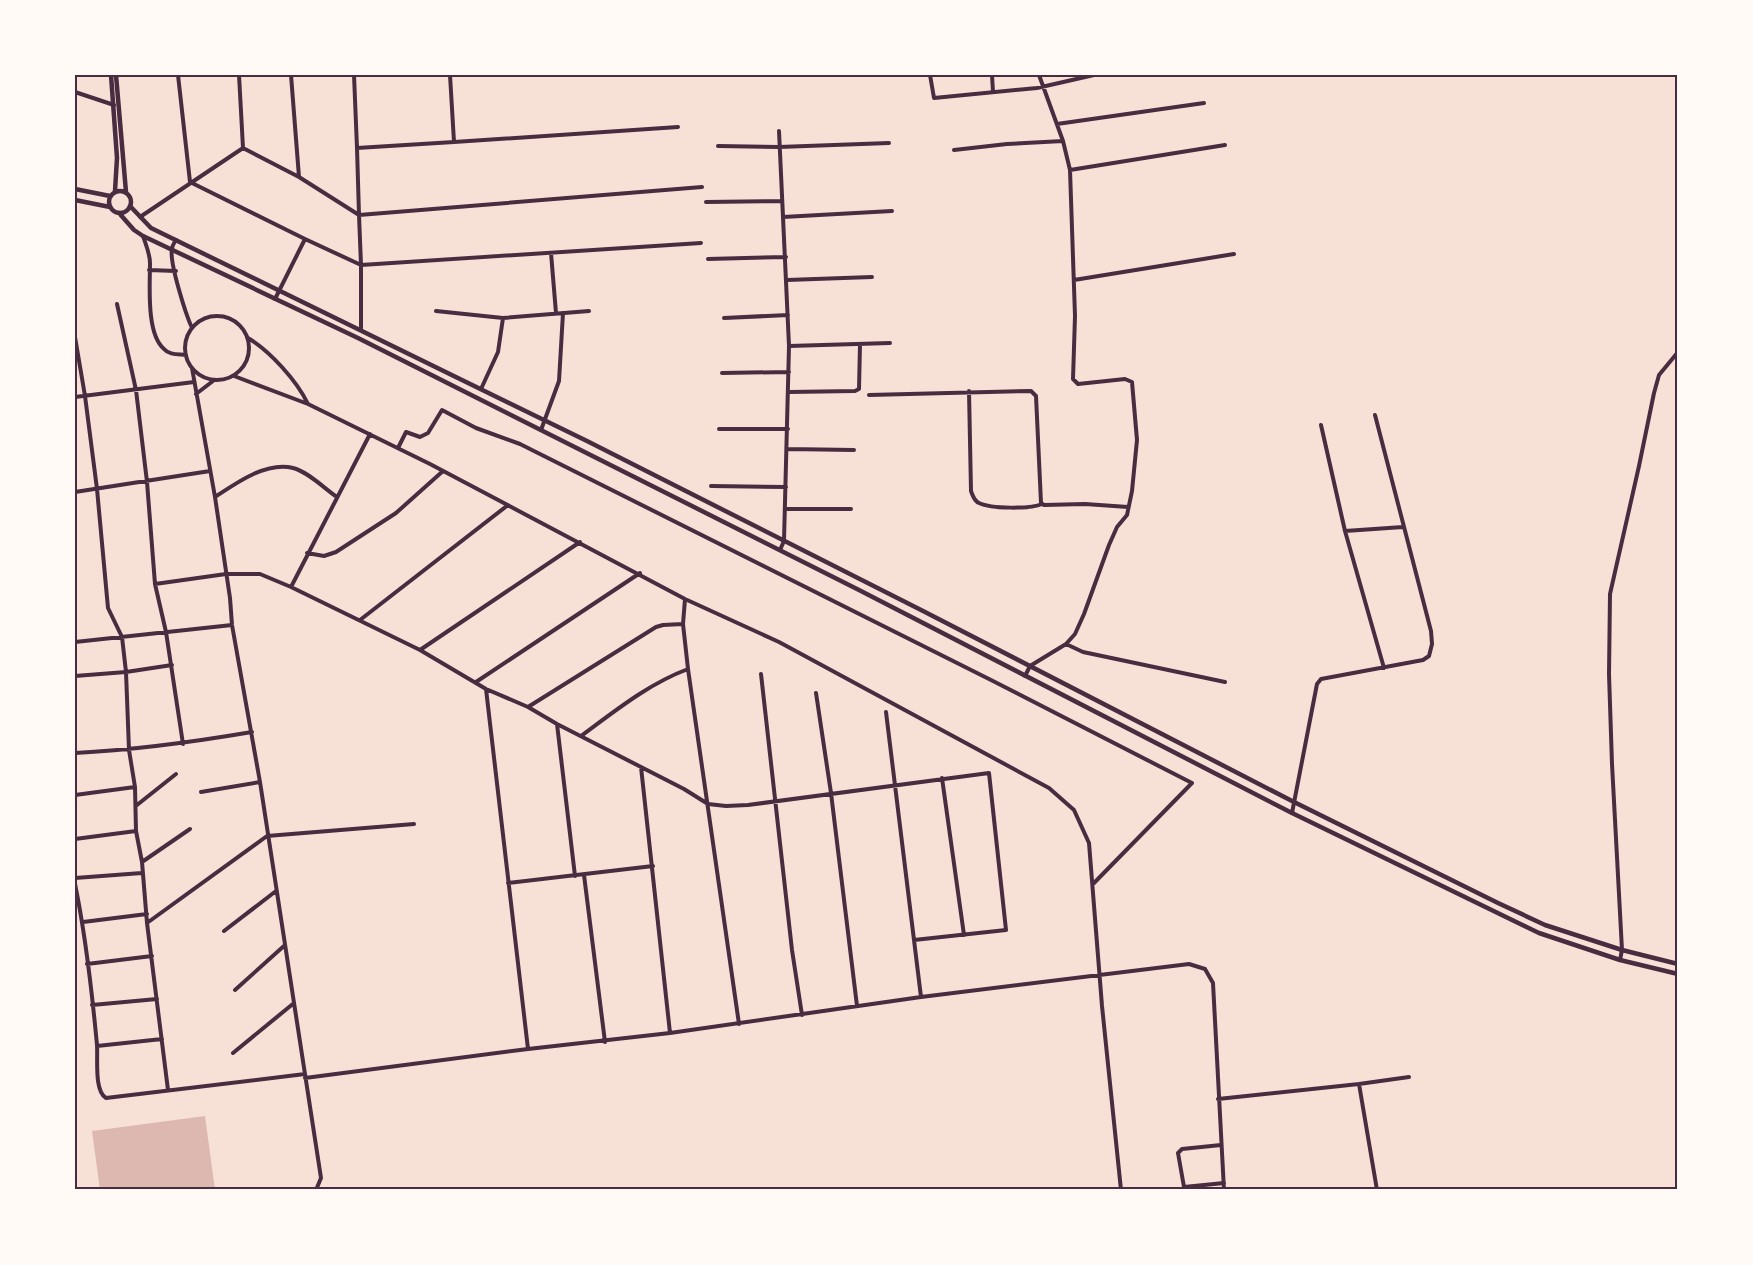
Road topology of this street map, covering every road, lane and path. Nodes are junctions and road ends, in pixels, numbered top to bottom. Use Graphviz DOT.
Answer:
graph roads {
  1 [pos="111,75"];
  2 [pos="117,75"];
  3 [pos="178,75"];
  4 [pos="239,75"];
  5 [pos="291,75"];
  6 [pos="354,75"];
  7 [pos="450,75"];
  8 [pos="930,75"];
  9 [pos="992,75"];
  10 [pos="1039,75"];
  11 [pos="1094,75"];
  12 [pos="1043,86"];
  13 [pos="993,92"];
  14 [pos="75,93"];
  15 [pos="1204,103"];
  16 [pos="116,105"];
  17 [pos="1057,124"];
  18 [pos="678,127"];
  19 [pos="779,131"];
  20 [pos="1063,141"];
  21 [pos="454,142"];
  22 [pos="889,143"];
  23 [pos="1225,145"];
  24 [pos="718,146"];
  25 [pos="779,147"];
  26 [pos="243,148"];
  27 [pos="357,148"];
  28 [pos="954,150"];
  29 [pos="1070,170"];
  30 [pos="299,177"];
  31 [pos="190,182"];
  32 [pos="702,187"];
  33 [pos="75,189"];
  34 [pos="115,191"];
  35 [pos="126,192"];
  36 [pos="110,196"];
  37 [pos="75,200"];
  38 [pos="782,201"];
  39 [pos="706,202"];
  40 [pos="130,206"];
  41 [pos="110,207"];
  42 [pos="892,211"];
  43 [pos="119,213"];
  44 [pos="359,215"];
  45 [pos="140,217"];
  46 [pos="783,217"];
  47 [pos="143,236"];
  48 [pos="305,239"];
  49 [pos="176,240"];
  50 [pos="701,243"];
  51 [pos="171,250"];
  52 [pos="551,253"];
  53 [pos="1234,254"];
  54 [pos="786,257"];
  55 [pos="708,259"];
  56 [pos="361,265"];
  57 [pos="149,270"];
  58 [pos="176,271"];
  59 [pos="872,277"];
  60 [pos="787,280"];
  61 [pos="1074,280"];
  62 [pos="279,290"];
  63 [pos="275,299"];
  64 [pos="117,304"];
  65 [pos="589,310"];
  66 [pos="436,311"];
  67 [pos="556,313"];
  68 [pos="563,313"];
  69 [pos="788,315"];
  70 [pos="503,318"];
  71 [pos="724,318"];
  72 [pos="192,328"];
  73 [pos="361,329"];
  74 [pos="75,337"];
  75 [pos="247,338"];
  76 [pos="890,343"];
  77 [pos="861,344"];
  78 [pos="789,346"];
  79 [pos="1678,352"];
  80 [pos="186,355"];
  81 [pos="192,368"];
  82 [pos="789,372"];
  83 [pos="722,373"];
  84 [pos="234,376"];
  85 [pos="213,381"];
  86 [pos="194,382"];
  87 [pos="481,389"];
  88 [pos="136,390"];
  89 [pos="969,391"];
  90 [pos="789,392"];
  91 [pos="196,394"];
  92 [pos="869,395"];
  93 [pos="85,396"];
  94 [pos="75,398"];
  95 [pos="308,404"];
  96 [pos="1375,414"];
  97 [pos="545,421"];
  98 [pos="1321,424"];
  99 [pos="720,429"];
  100 [pos="788,429"];
  101 [pos="541,430"];
  102 [pos="370,434"];
  103 [pos="398,448"];
  104 [pos="788,449"];
  105 [pos="854,450"];
  106 [pos="210,471"];
  107 [pos="443,471"];
  108 [pos="147,482"];
  109 [pos="711,486"];
  110 [pos="786,487"];
  111 [pos="97,489"];
  112 [pos="75,492"];
  113 [pos="215,496"];
  114 [pos="337,497"];
  115 [pos="1042,504"];
  116 [pos="508,505"];
  117 [pos="1128,507"];
  118 [pos="785,509"];
  119 [pos="851,509"];
  120 [pos="1403,526"];
  121 [pos="1345,531"];
  122 [pos="784,541"];
  123 [pos="580,542"];
  124 [pos="780,550"];
  125 [pos="307,553"];
  126 [pos="640,573"];
  127 [pos="226,574"];
  128 [pos="155,584"];
  129 [pos="291,587"];
  130 [pos="686,599"];
  131 [pos="360,620"];
  132 [pos="683,624"];
  133 [pos="232,625"];
  134 [pos="166,632"];
  135 [pos="122,637"];
  136 [pos="75,642"];
  137 [pos="1066,644"];
  138 [pos="420,650"];
  139 [pos="172,665"];
  140 [pos="1030,666"];
  141 [pos="1384,668"];
  142 [pos="688,669"];
  143 [pos="126,672"];
  144 [pos="761,674"];
  145 [pos="75,676"];
  146 [pos="1025,676"];
  147 [pos="476,682"];
  148 [pos="1225,682"];
  149 [pos="486,689"];
  150 [pos="816,693"];
  151 [pos="528,707"];
  152 [pos="886,712"];
  153 [pos="557,724"];
  154 [pos="252,732"];
  155 [pos="581,736"];
  156 [pos="183,744"];
  157 [pos="129,750"];
  158 [pos="75,753"];
  159 [pos="641,767"];
  160 [pos="176,774"];
  161 [pos="942,778"];
  162 [pos="260,782"];
  163 [pos="895,784"];
  164 [pos="135,787"];
  165 [pos="201,792"];
  166 [pos="831,793"];
  167 [pos="75,795"];
  168 [pos="775,800"];
  169 [pos="1294,802"];
  170 [pos="708,804"];
  171 [pos="136,806"];
  172 [pos="1292,813"];
  173 [pos="414,824"];
  174 [pos="190,829"];
  175 [pos="136,831"];
  176 [pos="267,836"];
  177 [pos="75,839"];
  178 [pos="142,862"];
  179 [pos="653,866"];
  180 [pos="142,873"];
  181 [pos="584,875"];
  182 [pos="575,876"];
  183 [pos="75,878"];
  184 [pos="508,883"];
  185 [pos="75,884"];
  186 [pos="1093,884"];
  187 [pos="276,891"];
  188 [pos="147,914"];
  189 [pos="83,922"];
  190 [pos="147,923"];
  191 [pos="224,931"];
  192 [pos="964,935"];
  193 [pos="914,940"];
  194 [pos="285,945"];
  195 [pos="1622,950"];
  196 [pos="152,956"];
  197 [pos="1620,960"];
  198 [pos="87,964"];
  199 [pos="1678,964"];
  200 [pos="1100,974"];
  201 [pos="1678,974"];
  202 [pos="235,990"];
  203 [pos="921,997"];
  204 [pos="157,999"];
  205 [pos="294,1003"];
  206 [pos="92,1005"];
  207 [pos="857,1006"];
  208 [pos="802,1015"];
  209 [pos="739,1024"];
  210 [pos="670,1033"];
  211 [pos="162,1040"];
  212 [pos="605,1042"];
  213 [pos="97,1046"];
  214 [pos="528,1049"];
  215 [pos="233,1053"];
  216 [pos="305,1076"];
  217 [pos="1409,1077"];
  218 [pos="1359,1084"];
  219 [pos="168,1090"];
  220 [pos="1218,1099"];
  221 [pos="1221,1144"];
  222 [pos="1224,1183"];
  223 [pos="316,1190"];
  224 [pos="1121,1190"];
  225 [pos="1224,1190"];
  226 [pos="1377,1190"];
  1 -- 16 [label="street"];
  2 -- 16 [label="street"];
  3 -- 31 [label="street"];
  4 -- 26 [label="street"];
  5 -- 30 [label="street"];
  6 -- 27 [label="street"];
  7 -- 21 [label="street"];
  8 -- 13 [label="street"];
  9 -- 13 [label="street"];
  10 -- 12 [label="street"];
  11 -- 12 [label="street"];
  12 -- 13 [label="street"];
  12 -- 17 [label="street"];
  14 -- 16 [label="street"];
  15 -- 17 [label="street"];
  16 -- 34 [label="street"];
  16 -- 35 [label="street"];
  17 -- 20 [label="street"];
  18 -- 21 [label="street"];
  19 -- 25 [label="street"];
  20 -- 28 [label="street"];
  20 -- 29 [label="street"];
  21 -- 27 [label="street"];
  22 -- 25 [label="street"];
  23 -- 29 [label="street"];
  24 -- 25 [label="street"];
  25 -- 38 [label="street"];
  26 -- 30 [label="street"];
  26 -- 31 [label="street"];
  27 -- 44 [label="street"];
  29 -- 61 [label="street"];
  30 -- 44 [label="street"];
  31 -- 45 [label="street"];
  31 -- 48 [label="street"];
  32 -- 44 [label="street"];
  33 -- 36 [label="street"];
  34 -- 35 [label="street"];
  34 -- 36 [label="street"];
  35 -- 40 [label="street"];
  36 -- 41 [label="street"];
  37 -- 41 [label="street"];
  38 -- 39 [label="street"];
  38 -- 46 [label="street"];
  40 -- 43 [label="street"];
  40 -- 45 [label="street"];
  41 -- 43 [label="street"];
  42 -- 46 [label="street"];
  43 -- 47 [label="street"];
  44 -- 56 [label="street"];
  45 -- 49 [label="street"];
  46 -- 54 [label="street"];
  47 -- 51 [label="street"];
  47 -- 57 [label="street"];
  48 -- 56 [label="street"];
  48 -- 62 [label="street"];
  49 -- 51 [label="street"];
  49 -- 62 [label="street"];
  50 -- 52 [label="street"];
  51 -- 58 [label="street"];
  51 -- 63 [label="street"];
  52 -- 56 [label="street"];
  52 -- 67 [label="street"];
  53 -- 61 [label="street"];
  54 -- 55 [label="street"];
  54 -- 60 [label="street"];
  56 -- 73 [label="street"];
  57 -- 58 [label="street"];
  57 -- 80 [label="street"];
  58 -- 72 [label="street"];
  59 -- 60 [label="street"];
  60 -- 69 [label="street"];
  61 -- 117 [label="street"];
  62 -- 63 [label="street"];
  62 -- 73 [label="street"];
  63 -- 101 [label="street"];
  64 -- 88 [label="street"];
  65 -- 68 [label="street"];
  66 -- 70 [label="street"];
  67 -- 68 [label="street"];
  67 -- 70 [label="street"];
  68 -- 97 [label="street"];
  69 -- 71 [label="street"];
  69 -- 78 [label="street"];
  70 -- 87 [label="street"];
  72 -- 75 [label="street"];
  72 -- 80 [label="street"];
  73 -- 87 [label="street"];
  74 -- 93 [label="street"];
  75 -- 84 [label="street"];
  75 -- 95 [label="street"];
  76 -- 77 [label="street"];
  77 -- 78 [label="street"];
  77 -- 90 [label="street"];
  78 -- 82 [label="street"];
  79 -- 195 [label="street"];
  80 -- 81 [label="street"];
  81 -- 85 [label="street"];
  81 -- 86 [label="street"];
  82 -- 83 [label="street"];
  82 -- 90 [label="street"];
  84 -- 85 [label="street"];
  84 -- 95 [label="street"];
  85 -- 91 [label="street"];
  86 -- 88 [label="street"];
  86 -- 91 [label="street"];
  87 -- 97 [label="street"];
  88 -- 93 [label="street"];
  88 -- 108 [label="street"];
  89 -- 92 [label="street"];
  89 -- 115 [label="street"];
  89 -- 115 [label="street"];
  90 -- 100 [label="street"];
  91 -- 106 [label="street"];
  93 -- 94 [label="street"];
  93 -- 111 [label="street"];
  95 -- 102 [label="street"];
  96 -- 120 [label="street"];
  97 -- 101 [label="street"];
  97 -- 122 [label="street"];
  98 -- 121 [label="street"];
  99 -- 100 [label="street"];
  100 -- 104 [label="street"];
  101 -- 124 [label="street"];
  102 -- 103 [label="street"];
  102 -- 114 [label="street"];
  103 -- 107 [label="street"];
  103 -- 186 [label="street"];
  104 -- 105 [label="street"];
  104 -- 110 [label="street"];
  106 -- 108 [label="street"];
  106 -- 113 [label="street"];
  107 -- 116 [label="street"];
  107 -- 125 [label="street"];
  108 -- 111 [label="street"];
  108 -- 128 [label="street"];
  109 -- 110 [label="street"];
  110 -- 118 [label="street"];
  111 -- 112 [label="street"];
  111 -- 135 [label="street"];
  113 -- 114 [label="street"];
  113 -- 127 [label="street"];
  114 -- 125 [label="street"];
  115 -- 117 [label="street"];
  116 -- 123 [label="street"];
  116 -- 131 [label="street"];
  117 -- 137 [label="street"];
  118 -- 119 [label="street"];
  118 -- 122 [label="street"];
  120 -- 121 [label="street"];
  120 -- 141 [label="street"];
  121 -- 141 [label="street"];
  122 -- 124 [label="street"];
  122 -- 140 [label="street"];
  123 -- 126 [label="street"];
  123 -- 138 [label="street"];
  124 -- 146 [label="street"];
  125 -- 129 [label="street"];
  126 -- 130 [label="street"];
  126 -- 147 [label="street"];
  127 -- 128 [label="street"];
  127 -- 129 [label="street"];
  127 -- 133 [label="street"];
  128 -- 134 [label="street"];
  129 -- 131 [label="street"];
  130 -- 132 [label="street"];
  130 -- 186 [label="street"];
  131 -- 138 [label="street"];
  132 -- 142 [label="street"];
  132 -- 151 [label="street"];
  133 -- 134 [label="street"];
  133 -- 154 [label="street"];
  134 -- 135 [label="street"];
  134 -- 139 [label="street"];
  135 -- 136 [label="street"];
  135 -- 143 [label="street"];
  137 -- 140 [label="street"];
  137 -- 148 [label="street"];
  138 -- 147 [label="street"];
  139 -- 143 [label="street"];
  139 -- 156 [label="street"];
  140 -- 146 [label="street"];
  140 -- 169 [label="street"];
  141 -- 169 [label="street"];
  142 -- 155 [label="street"];
  142 -- 170 [label="street"];
  143 -- 145 [label="street"];
  143 -- 157 [label="street"];
  144 -- 168 [label="street"];
  146 -- 172 [label="street"];
  147 -- 149 [label="street"];
  149 -- 151 [label="street"];
  149 -- 184 [label="street"];
  150 -- 166 [label="street"];
  151 -- 153 [label="street"];
  152 -- 163 [label="street"];
  153 -- 155 [label="street"];
  153 -- 182 [label="street"];
  154 -- 156 [label="street"];
  154 -- 162 [label="street"];
  155 -- 159 [label="street"];
  156 -- 157 [label="street"];
  157 -- 158 [label="street"];
  157 -- 164 [label="street"];
  159 -- 170 [label="street"];
  159 -- 179 [label="street"];
  160 -- 171 [label="street"];
  161 -- 163 [label="street"];
  161 -- 192 [label="street"];
  161 -- 192 [label="street"];
  162 -- 165 [label="street"];
  162 -- 176 [label="street"];
  163 -- 166 [label="street"];
  163 -- 193 [label="street"];
  164 -- 167 [label="street"];
  164 -- 171 [label="street"];
  166 -- 168 [label="street"];
  166 -- 207 [label="street"];
  168 -- 170 [label="street"];
  168 -- 208 [label="street"];
  169 -- 172 [label="street"];
  169 -- 195 [label="street"];
  170 -- 209 [label="street"];
  171 -- 175 [label="street"];
  172 -- 197 [label="street"];
  173 -- 176 [label="street"];
  174 -- 178 [label="street"];
  175 -- 177 [label="street"];
  175 -- 178 [label="street"];
  176 -- 187 [label="street"];
  176 -- 190 [label="street"];
  178 -- 180 [label="street"];
  179 -- 181 [label="street"];
  179 -- 210 [label="street"];
  180 -- 183 [label="street"];
  180 -- 188 [label="street"];
  181 -- 182 [label="street"];
  181 -- 212 [label="street"];
  182 -- 184 [label="street"];
  184 -- 214 [label="street"];
  185 -- 189 [label="street"];
  186 -- 200 [label="street"];
  187 -- 191 [label="street"];
  187 -- 194 [label="street"];
  188 -- 189 [label="street"];
  188 -- 190 [label="street"];
  189 -- 198 [label="street"];
  190 -- 196 [label="street"];
  192 -- 193 [label="street"];
  193 -- 203 [label="street"];
  194 -- 202 [label="street"];
  194 -- 205 [label="street"];
  195 -- 197 [label="street"];
  195 -- 199 [label="street"];
  196 -- 198 [label="street"];
  196 -- 204 [label="street"];
  197 -- 201 [label="street"];
  198 -- 206 [label="street"];
  200 -- 203 [label="street"];
  200 -- 220 [label="street"];
  200 -- 224 [label="street"];
  203 -- 207 [label="street"];
  204 -- 206 [label="street"];
  204 -- 211 [label="street"];
  205 -- 215 [label="street"];
  205 -- 216 [label="street"];
  206 -- 213 [label="street"];
  207 -- 208 [label="street"];
  208 -- 209 [label="street"];
  209 -- 210 [label="street"];
  210 -- 212 [label="street"];
  211 -- 213 [label="street"];
  211 -- 219 [label="street"];
  212 -- 214 [label="street"];
  213 -- 219 [label="street"];
  214 -- 216 [label="street"];
  216 -- 219 [label="street"];
  216 -- 223 [label="street"];
  217 -- 218 [label="street"];
  218 -- 220 [label="street"];
  218 -- 226 [label="street"];
  220 -- 221 [label="street"];
  221 -- 222 [label="street"];
  221 -- 222 [label="street"];
  222 -- 225 [label="street"];
}
